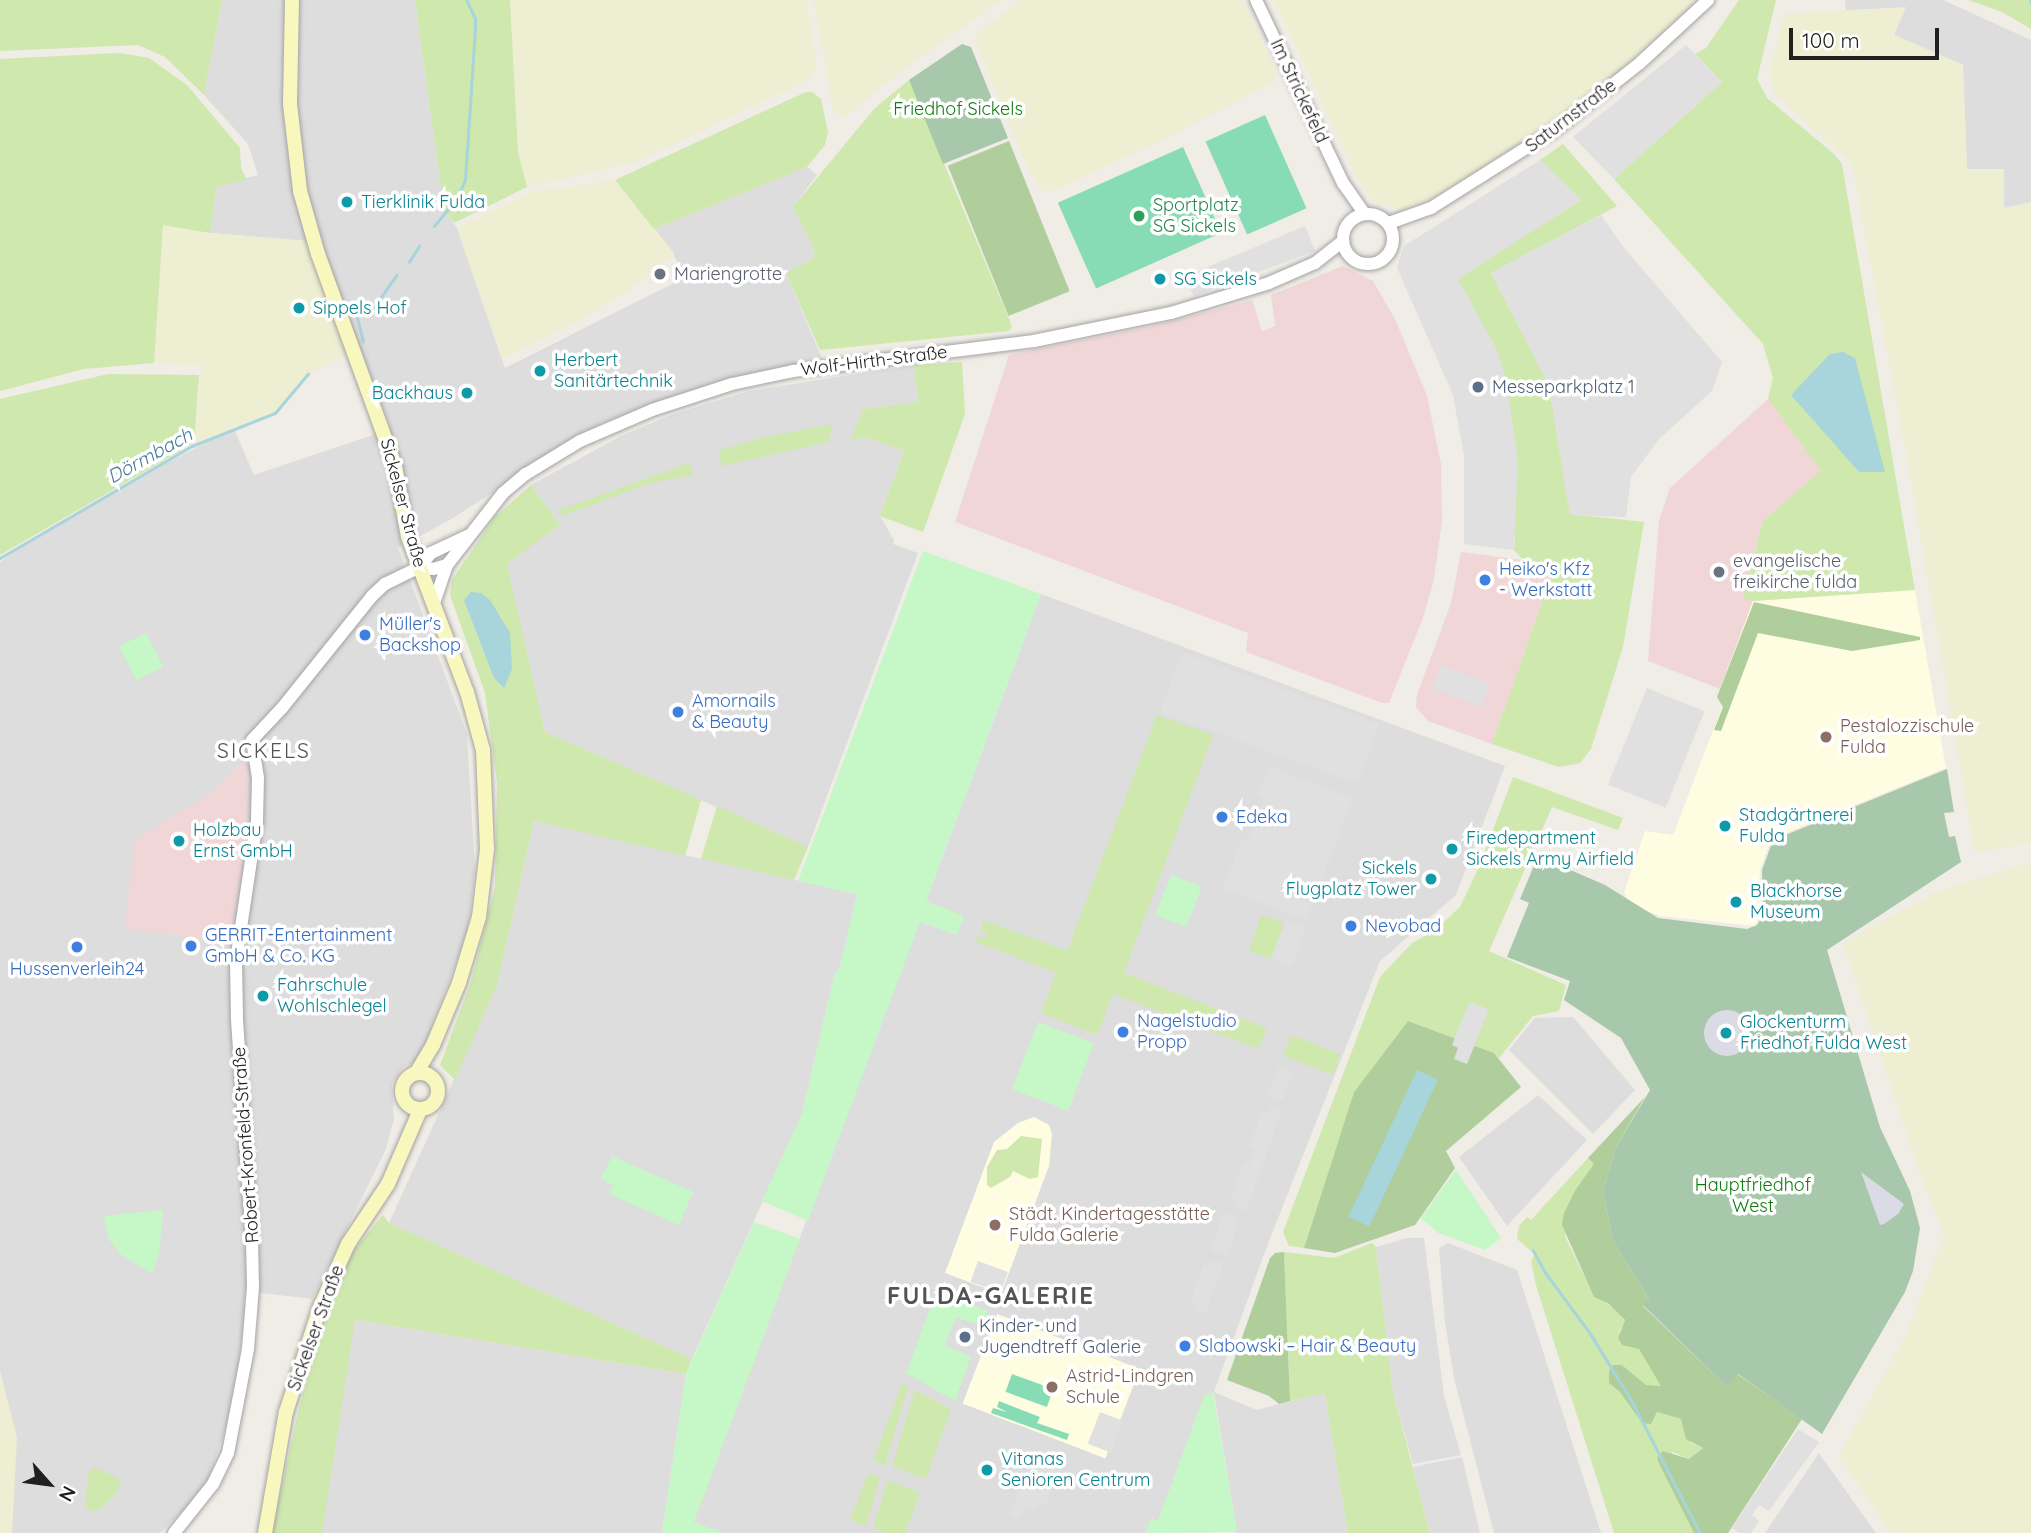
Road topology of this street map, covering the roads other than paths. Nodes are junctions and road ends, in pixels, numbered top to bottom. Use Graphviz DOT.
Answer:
graph roads {
  1 [pos="292,0"];
  2 [pos="1256,0"];
  3 [pos="1708,0"];
  4 [pos="1343,183"];
  5 [pos="1365,214"];
  6 [pos="1421,214"];
  7 [pos="1352,220"];
  8 [pos="1388,223"];
  9 [pos="1394,237"];
  10 [pos="1343,241"];
  11 [pos="1353,260"];
  12 [pos="1315,263"];
  13 [pos="470,535"];
  14 [pos="447,565"];
  15 [pos="420,567"];
  16 [pos="434,603"];
  17 [pos="433,1045"];
  18 [pos="416,1073"];
  19 [pos="435,1080"];
  20 [pos="414,1108"];
  21 [pos="174,1533"];
  22 [pos="265,1533"];
  1 -- 15 [label="main road, Sickelser Straße"];
  2 -- 4 [label="street, Im Strickefeld"];
  3 -- 6 [label="street, Saturnstraße"];
  4 -- 5 [label="street, Im Strickefeld"];
  4 -- 7 [label="street, Im Strickefeld"];
  5 -- 7 [label="street"];
  5 -- 8 [label="street"];
  6 -- 8 [label="street, Saturnstraße"];
  6 -- 9 [label="street, Saturnstraße"];
  7 -- 10 [label="street"];
  8 -- 9 [label="street"];
  9 -- 11 [label="street"];
  10 -- 11 [label="street"];
  10 -- 12 [label="street, Wolf-Hirth-Straße"];
  11 -- 12 [label="street, Wolf-Hirth-Straße"];
  12 -- 13 [label="street, Wolf-Hirth-Straße"];
  13 -- 14 [label="street, Wolf-Hirth-Straße"];
  13 -- 15 [label="street, Wolf-Hirth-Straße"];
  14 -- 15 [label="street"];
  14 -- 16 [label="street, Wolf-Hirth-Straße"];
  15 -- 16 [label="main road, Sickelser Straße"];
  15 -- 21 [label="street, Robert-Kronfeld-Straße"];
  16 -- 17 [label="main road, Sickelser Straße"];
  17 -- 18 [label="main road, Sickelser Straße"];
  17 -- 19 [label="main road, Sickelser Straße"];
  18 -- 19 [label="main road"];
  18 -- 20 [label="main road"];
  19 -- 20 [label="main road"];
  20 -- 22 [label="main road, Sickelser Straße"];
}
